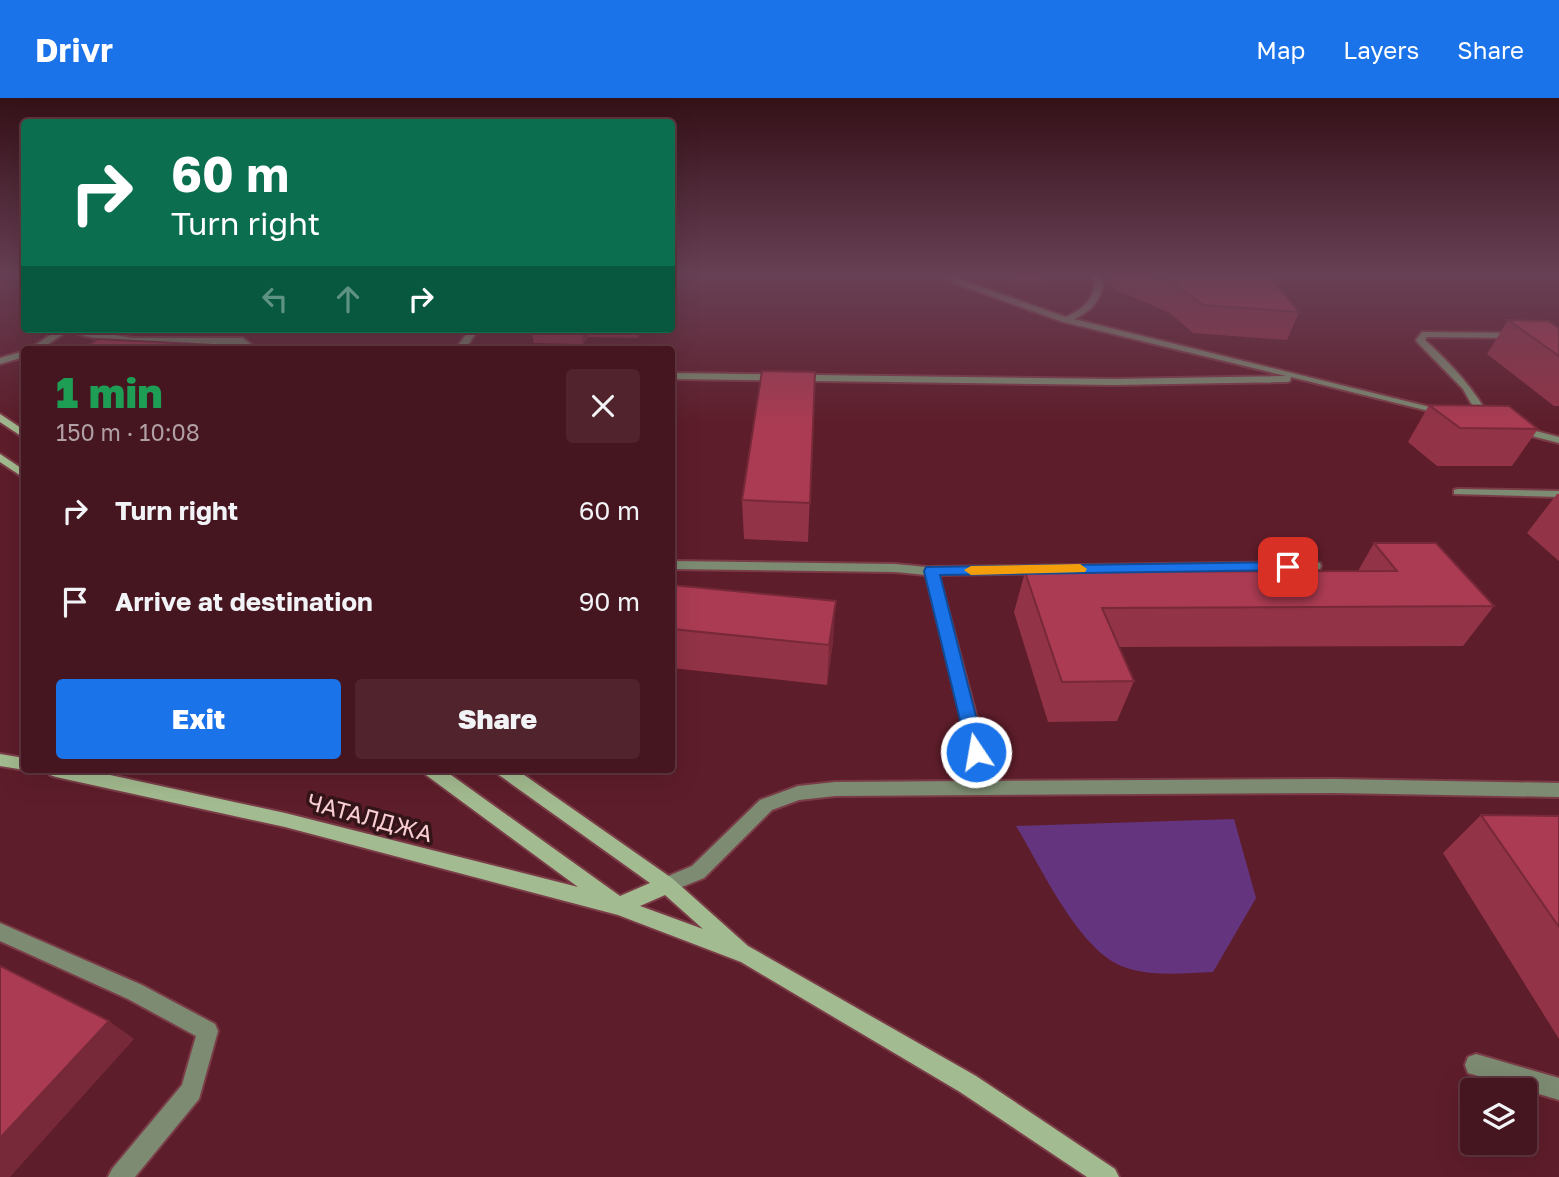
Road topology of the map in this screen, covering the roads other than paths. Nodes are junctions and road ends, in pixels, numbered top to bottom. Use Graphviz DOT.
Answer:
graph roads {
  1 [pos="1084,324"];
  2 [pos="61,333"];
  3 [pos="79,333"];
  4 [pos="1522,335"];
  5 [pos="40,346"];
  6 [pos="249,346"];
  7 [pos="21,355"];
  8 [pos="0,361"];
  9 [pos="675,376"];
  10 [pos="1306,378"];
  11 [pos="1461,416"];
  12 [pos="0,417"];
  13 [pos="1474,419"];
  14 [pos="1487,422"];
  15 [pos="21,433"];
  16 [pos="1559,440"];
  17 [pos="0,457"];
  18 [pos="21,473"];
  19 [pos="1458,492"];
  20 [pos="1559,494"];
  21 [pos="675,565"];
  22 [pos="1315,566"];
  23 [pos="932,571"];
  24 [pos="0,760"];
  25 [pos="21,764"];
  26 [pos="70,773"];
  27 [pos="436,773"];
  28 [pos="509,773"];
  29 [pos="982,788"];
  30 [pos="1559,790"];
  31 [pos="667,885"];
  32 [pos="618,906"];
  33 [pos="0,932"];
  34 [pos="747,956"];
  35 [pos="1476,1065"];
  36 [pos="1559,1088"];
  37 [pos="120,1177"];
  38 [pos="1107,1177"];
  1 -- 10 [label="street"];
  2 -- 5 [label="street"];
  3 -- 6 [label="street"];
  4 -- 14 [label="street"];
  7 -- 8 [label="street"];
  9 -- 10 [label="street"];
  10 -- 11 [label="street"];
  12 -- 15 [label="street"];
  13 -- 14 [label="street"];
  14 -- 16 [label="street"];
  17 -- 18 [label="street"];
  19 -- 20 [label="street"];
  21 -- 23 [label="street"];
  22 -- 23 [label="street"];
  23 -- 29 [label="street"];
  24 -- 25 [label="street"];
  26 -- 32 [label="street, ЧАТАЛДЖА"];
  27 -- 32 [label="street"];
  28 -- 31 [label="street"];
  29 -- 30 [label="street"];
  29 -- 31 [label="street"];
  31 -- 32 [label="street"];
  31 -- 34 [label="street"];
  32 -- 34 [label="street"];
  33 -- 37 [label="street"];
  34 -- 38 [label="street"];
  35 -- 36 [label="street"];
}
